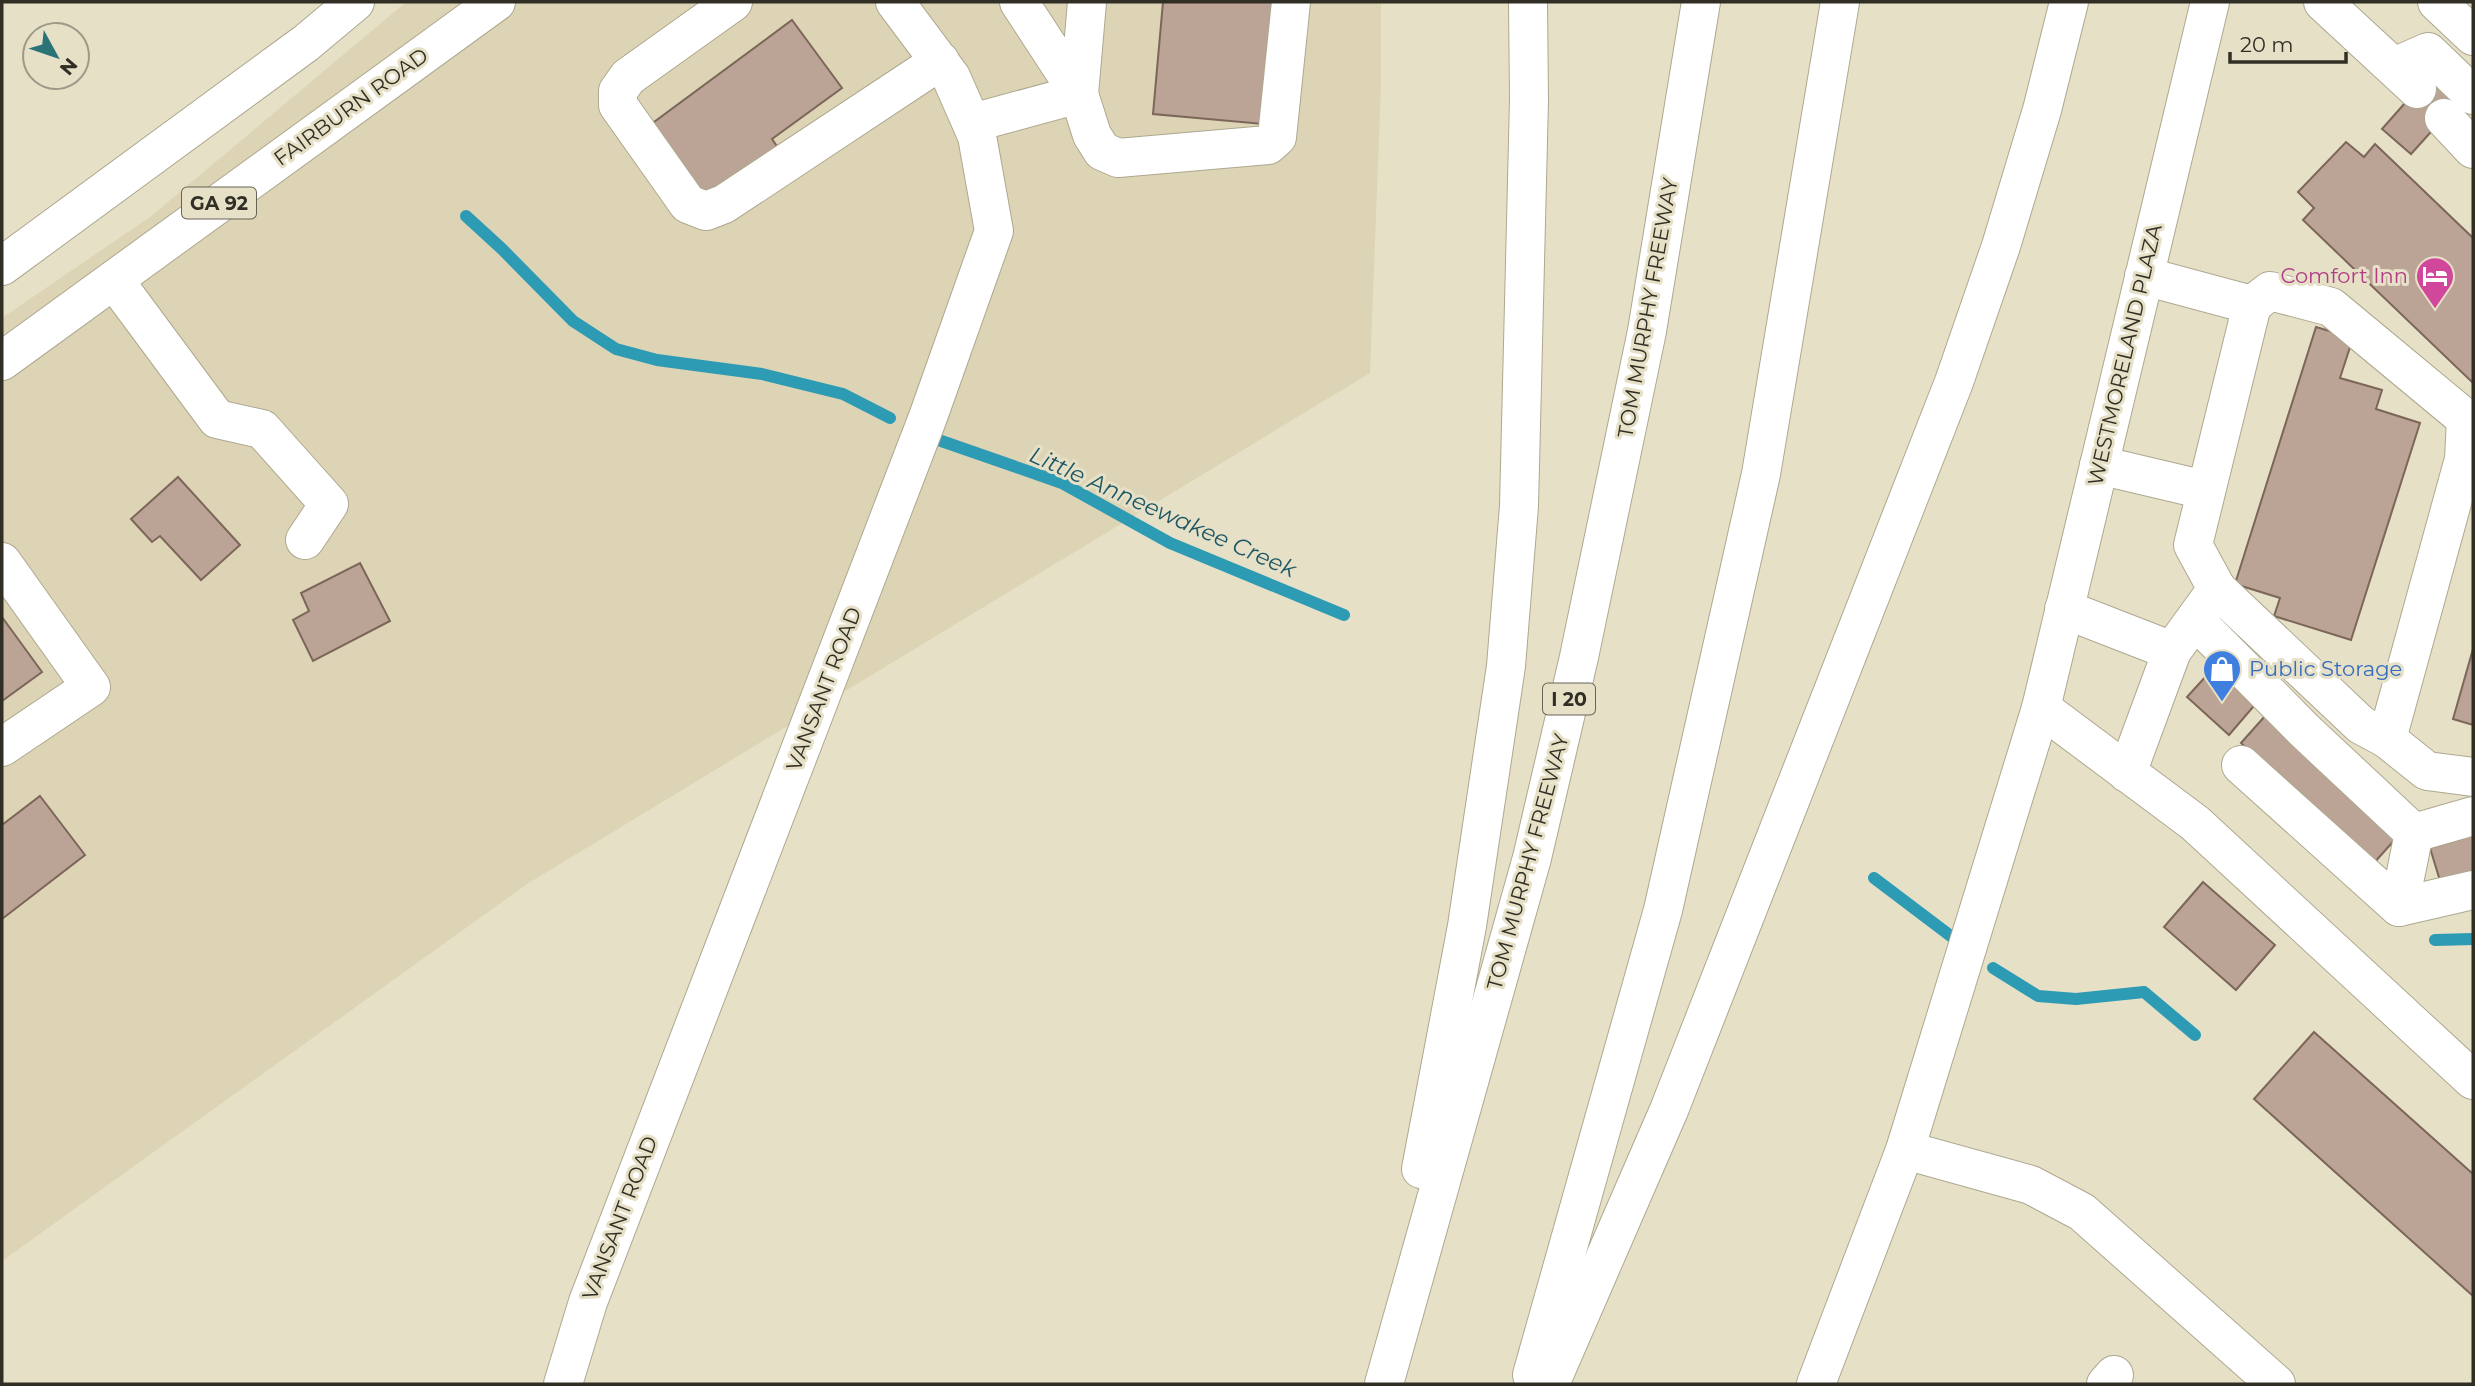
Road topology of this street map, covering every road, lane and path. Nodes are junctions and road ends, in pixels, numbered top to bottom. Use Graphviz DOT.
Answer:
graph roads {
  1 [pos="355,2"];
  2 [pos="496,2"];
  3 [pos="733,2"];
  4 [pos="895,2"];
  5 [pos="1019,2"];
  6 [pos="1087,2"];
  7 [pos="1291,2"];
  8 [pos="1528,2"];
  9 [pos="1701,2"];
  10 [pos="1840,2"];
  11 [pos="2068,2"];
  12 [pos="2210,2"];
  13 [pos="2323,2"];
  14 [pos="2437,2"];
  15 [pos="2473,36"];
  16 [pos="940,61"];
  17 [pos="1079,94"];
  18 [pos="2464,119"];
  19 [pos="972,123"];
  20 [pos="2,266"];
  21 [pos="2144,276"];
  22 [pos="114,280"];
  23 [pos="2252,305"];
  24 [pos="2,361"];
  25 [pos="2099,465"];
  26 [pos="2466,483"];
  27 [pos="2205,491"];
  28 [pos="305,540"];
  29 [pos="2,562"];
  30 [pos="2217,589"];
  31 [pos="2064,609"];
  32 [pos="2195,620"];
  33 [pos="2172,651"];
  34 [pos="2040,708"];
  35 [pos="2387,739"];
  36 [pos="2,747"];
  37 [pos="2241,765"];
  38 [pos="2127,773"];
  39 [pos="2473,776"];
  40 [pos="2473,817"];
  41 [pos="2414,833"];
  42 [pos="2473,890"];
  43 [pos="2399,907"];
  44 [pos="2473,1080"];
  45 [pos="1905,1150"];
  46 [pos="563,1384"];
  47 [pos="1383,1384"];
  48 [pos="1530,1384"];
  49 [pos="1550,1384"];
  50 [pos="1816,1384"];
  51 [pos="2276,1384"];
  1 -- 20 [label="main road"];
  2 -- 22 [label="main road, FAIRBURN ROAD / GA 92"];
  3 -- 16 [label="main road"];
  4 -- 16 [label="main road, VANSANT ROAD"];
  5 -- 17 [label="main road"];
  6 -- 17 [label="main road"];
  7 -- 17 [label="main road"];
  8 -- 47 [label="main road"];
  9 -- 47 [label="main road, TOM MURPHY FREEWAY / I 20"];
  10 -- 48 [label="main road"];
  11 -- 49 [label="main road"];
  12 -- 21 [label="main road, WESTMORELAND PLAZA"];
  13 -- 18 [label="main road"];
  14 -- 15 [label="main road"];
  16 -- 19 [label="main road, VANSANT ROAD"];
  17 -- 19 [label="main road"];
  19 -- 46 [label="main road, VANSANT ROAD"];
  21 -- 23 [label="main road"];
  21 -- 25 [label="main road, WESTMORELAND PLAZA"];
  22 -- 24 [label="main road, FAIRBURN ROAD / GA 92"];
  22 -- 28 [label="main road"];
  23 -- 26 [label="main road"];
  23 -- 27 [label="main road"];
  25 -- 27 [label="main road"];
  25 -- 31 [label="main road, WESTMORELAND PLAZA"];
  26 -- 35 [label="main road"];
  27 -- 30 [label="main road"];
  29 -- 36 [label="main road"];
  30 -- 32 [label="main road"];
  30 -- 35 [label="main road"];
  31 -- 33 [label="main road"];
  31 -- 34 [label="main road, WESTMORELAND PLAZA"];
  32 -- 33 [label="main road"];
  32 -- 41 [label="main road"];
  33 -- 38 [label="main road"];
  34 -- 38 [label="main road"];
  34 -- 45 [label="main road, WESTMORELAND PLAZA"];
  35 -- 39 [label="main road"];
  37 -- 43 [label="main road"];
  38 -- 44 [label="main road"];
  40 -- 41 [label="main road"];
  41 -- 43 [label="main road"];
  42 -- 43 [label="main road"];
  45 -- 50 [label="main road, WESTMORELAND PLAZA"];
  45 -- 51 [label="main road"];
}
